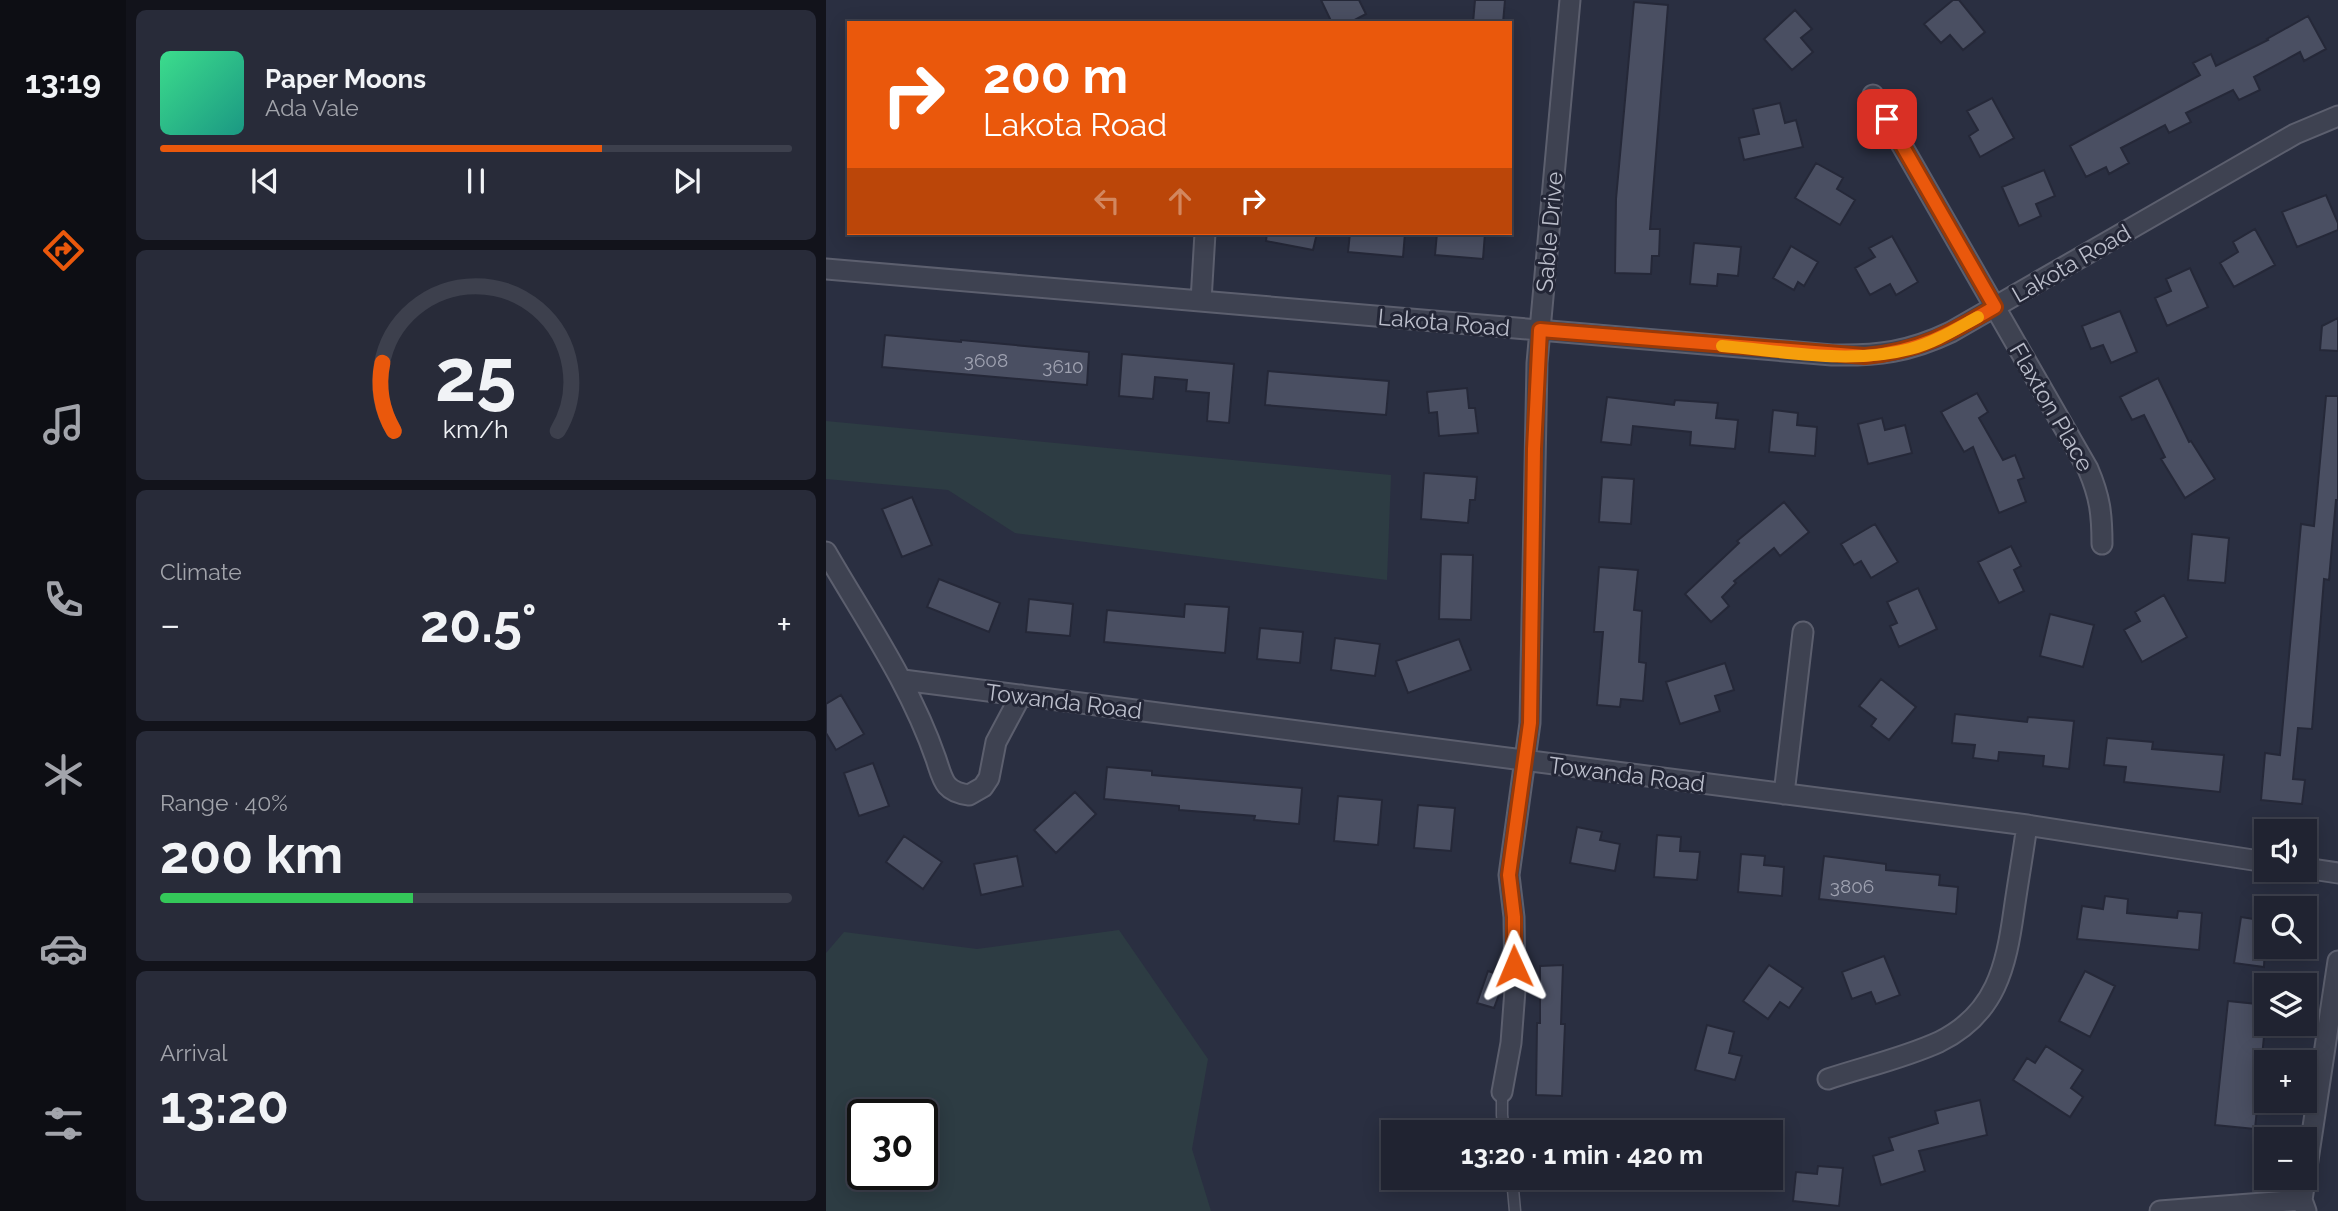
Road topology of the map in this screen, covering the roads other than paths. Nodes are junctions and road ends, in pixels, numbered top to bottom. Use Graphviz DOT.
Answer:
graph roads {
  1 [pos="1570,0"];
  2 [pos="1873,95"];
  3 [pos="2338,116"];
  4 [pos="1205,235"];
  5 [pos="826,269"];
  6 [pos="1201,301"];
  7 [pos="1995,307"];
  8 [pos="1540,330"];
  9 [pos="2102,544"];
  10 [pos="826,552"];
  11 [pos="1804,632"];
  12 [pos="903,680"];
  13 [pos="1021,695"];
  14 [pos="1525,761"];
  15 [pos="1784,794"];
  16 [pos="2027,825"];
  17 [pos="2254,860"];
  18 [pos="2317,870"];
  19 [pos="2338,873"];
  20 [pos="2338,961"];
  21 [pos="1828,1079"];
  22 [pos="1502,1092"];
  23 [pos="1503,1120"];
  24 [pos="1513,1190"];
  25 [pos="2304,1206"];
  26 [pos="1516,1211"];
  27 [pos="2160,1211"];
  1 -- 8 [label="street, Sable Drive"];
  2 -- 7 [label="street, Flaxton Place"];
  3 -- 7 [label="street, Lakota Road"];
  4 -- 6 [label="street"];
  5 -- 6 [label="street, Lakota Road"];
  6 -- 8 [label="street, Lakota Road"];
  7 -- 8 [label="street, Lakota Road"];
  7 -- 9 [label="street, Flaxton Place"];
  8 -- 14 [label="street, Sable Drive"];
  10 -- 12 [label="street"];
  11 -- 15 [label="street"];
  12 -- 13 [label="street, Towanda Road"];
  12 -- 13 [label="street"];
  13 -- 14 [label="street, Towanda Road"];
  14 -- 15 [label="street, Towanda Road"];
  14 -- 22 [label="street, Sable Drive"];
  15 -- 16 [label="street, Towanda Road"];
  16 -- 17 [label="street, Towanda Road"];
  16 -- 21 [label="street"];
  18 -- 19 [label="street"];
  20 -- 25 [label="street"];
  22 -- 23 [label="lane"];
  24 -- 26 [label="lane"];
  25 -- 27 [label="street"];
}
